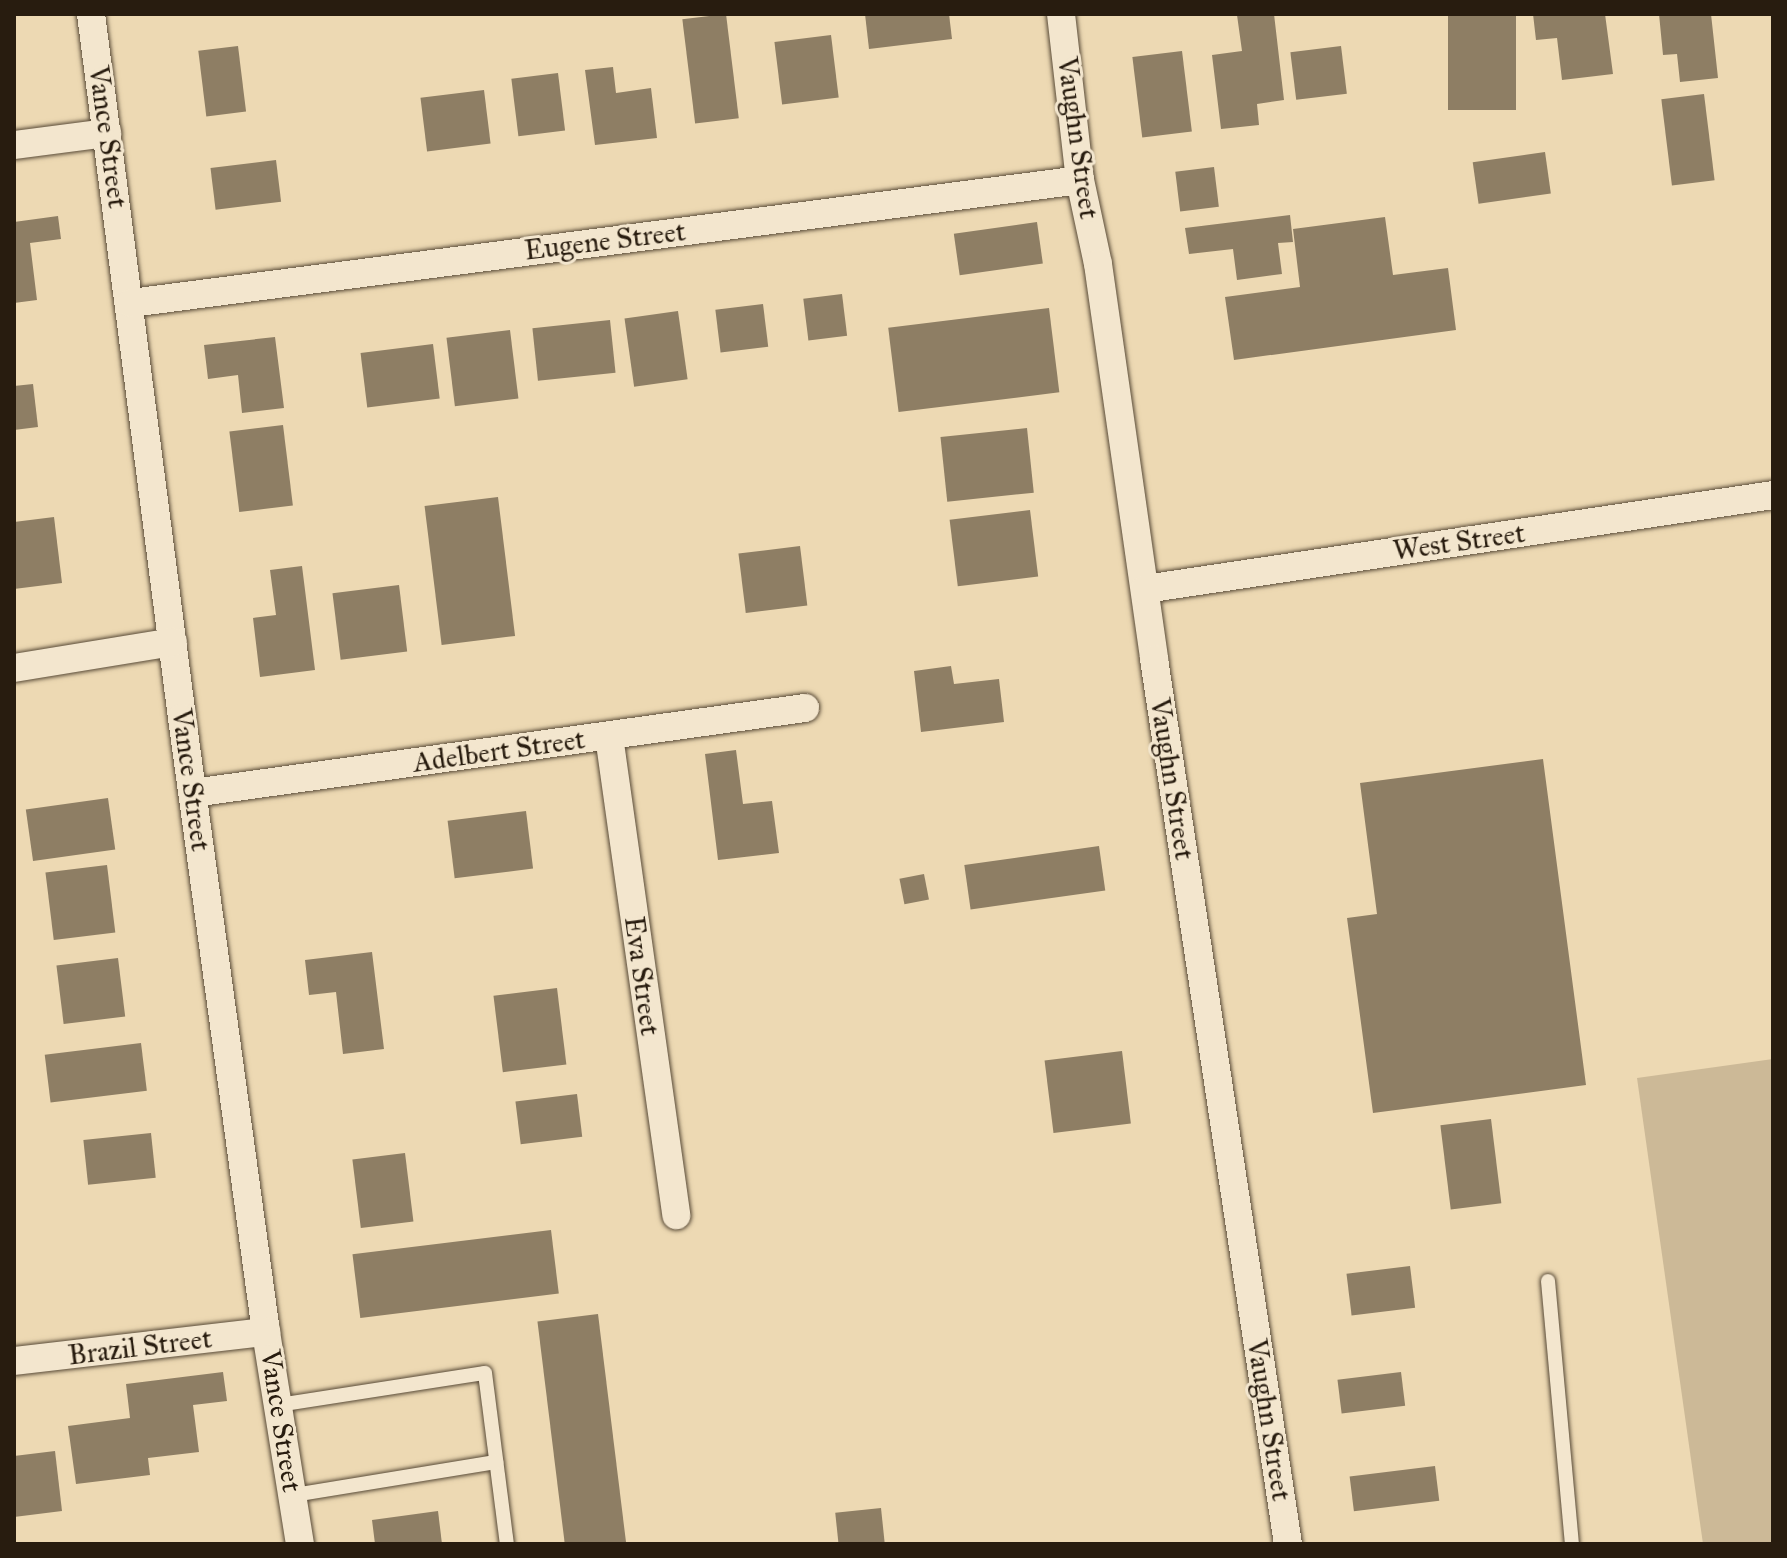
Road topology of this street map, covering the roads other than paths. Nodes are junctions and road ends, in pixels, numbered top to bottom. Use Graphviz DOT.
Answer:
graph roads {
  1 [pos="91,14"];
  2 [pos="1061,14"];
  3 [pos="107,133"];
  4 [pos="14,145"];
  5 [pos="1080,180"];
  6 [pos="131,303"];
  7 [pos="1773,495"];
  8 [pos="1145,589"];
  9 [pos="173,642"];
  10 [pos="14,668"];
  11 [pos="805,708"];
  12 [pos="609,736"];
  13 [pos="193,793"];
  14 [pos="676,1215"];
  15 [pos="1548,1281"];
  16 [pos="266,1332"];
  17 [pos="14,1361"];
  18 [pos="278,1405"];
  19 [pos="496,1462"];
  20 [pos="294,1495"];
  21 [pos="300,1544"];
  22 [pos="507,1544"];
  23 [pos="1288,1544"];
  24 [pos="1572,1544"];
  1 -- 3 [label="street, Vance Street"];
  2 -- 5 [label="street, Vaughn Street"];
  3 -- 4 [label="street"];
  3 -- 6 [label="street, Vance Street"];
  5 -- 6 [label="street, Eugene Street"];
  5 -- 8 [label="street, Vaughn Street"];
  6 -- 9 [label="street, Vance Street"];
  7 -- 8 [label="street, West Street"];
  8 -- 23 [label="street, Vaughn Street"];
  9 -- 10 [label="street"];
  9 -- 13 [label="street, Vance Street"];
  11 -- 12 [label="street, Adelbert Street"];
  12 -- 13 [label="street, Adelbert Street"];
  12 -- 14 [label="street, Eva Street"];
  13 -- 16 [label="street, Vance Street"];
  15 -- 24 [label="lane"];
  16 -- 17 [label="street, Brazil Street"];
  16 -- 18 [label="street, Vance Street"];
  18 -- 19 [label="lane"];
  18 -- 20 [label="street, Vance Street"];
  19 -- 20 [label="lane"];
  19 -- 22 [label="lane"];
  20 -- 21 [label="street, Vance Street"];
}
